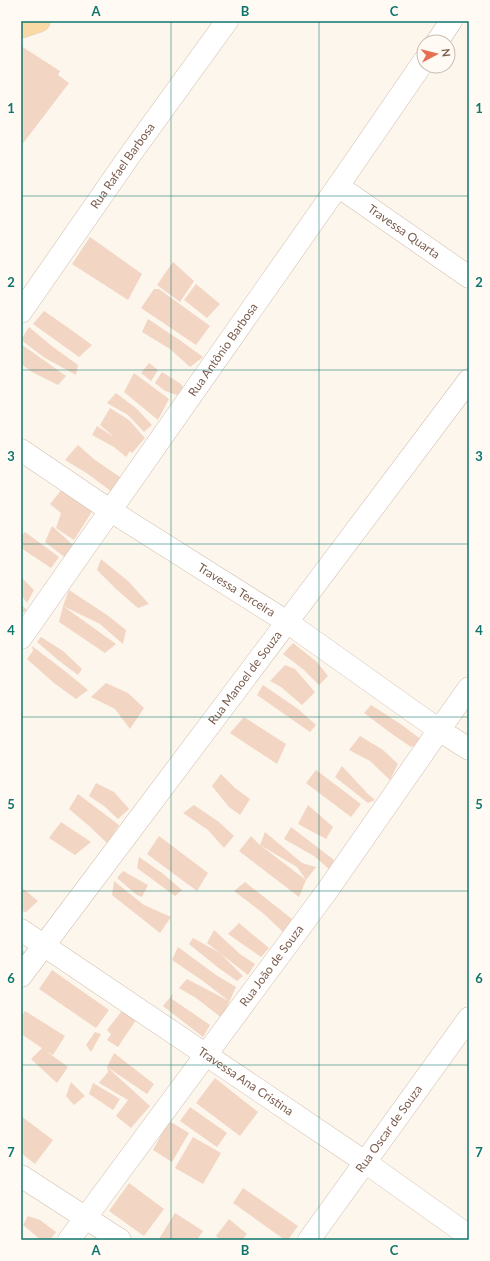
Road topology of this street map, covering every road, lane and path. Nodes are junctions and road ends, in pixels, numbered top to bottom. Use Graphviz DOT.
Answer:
graph roads {
  1 [pos="40,21"];
  2 [pos="227,21"];
  3 [pos="451,21"];
  4 [pos="21,27"];
  5 [pos="442,34"];
  6 [pos="416,73"];
  7 [pos="338,186"];
  8 [pos="469,277"];
  9 [pos="21,312"];
  10 [pos="469,380"];
  11 [pos="21,450"];
  12 [pos="112,511"];
  13 [pos="287,622"];
  14 [pos="21,638"];
  15 [pos="469,688"];
  16 [pos="439,730"];
  17 [pos="469,749"];
  18 [pos="21,930"];
  19 [pos="43,945"];
  20 [pos="21,976"];
  21 [pos="469,1018"];
  22 [pos="207,1054"];
  23 [pos="365,1162"];
  24 [pos="21,1176"];
  25 [pos="84,1218"];
  26 [pos="469,1236"];
  27 [pos="69,1240"];
  28 [pos="120,1240"];
  29 [pos="309,1240"];
  1 -- 4 [label="main road"];
  2 -- 9 [label="street, Rua Rafael Barbosa"];
  3 -- 5 [label="street"];
  6 -- 7 [label="street, Rua Antônio Barbosa"];
  7 -- 8 [label="street, Travessa Quarta"];
  7 -- 12 [label="street, Rua Antônio Barbosa"];
  10 -- 13 [label="street, Rua Manoel de Souza"];
  11 -- 12 [label="street, Travessa Terceira"];
  12 -- 13 [label="street, Travessa Terceira"];
  12 -- 14 [label="street, Rua Antônio Barbosa"];
  13 -- 16 [label="street, Travessa Terceira"];
  13 -- 19 [label="street, Rua Manoel de Souza"];
  15 -- 16 [label="street, Rua João de Souza"];
  16 -- 17 [label="street, Travessa Terceira"];
  16 -- 22 [label="street, Rua João de Souza"];
  18 -- 19 [label="street, Travessa Ana Cristina"];
  19 -- 20 [label="street, Rua Manoel de Souza"];
  19 -- 22 [label="street, Travessa Ana Cristina"];
  21 -- 23 [label="street, Rua Oscar de Souza"];
  22 -- 23 [label="street, Travessa Ana Cristina"];
  22 -- 25 [label="street, Rua João de Souza"];
  23 -- 26 [label="street, Travessa Ana Cristina"];
  23 -- 29 [label="street, Rua Oscar de Souza"];
  24 -- 25 [label="street"];
  25 -- 27 [label="street, Rua João de Souza"];
  25 -- 28 [label="street"];
}
